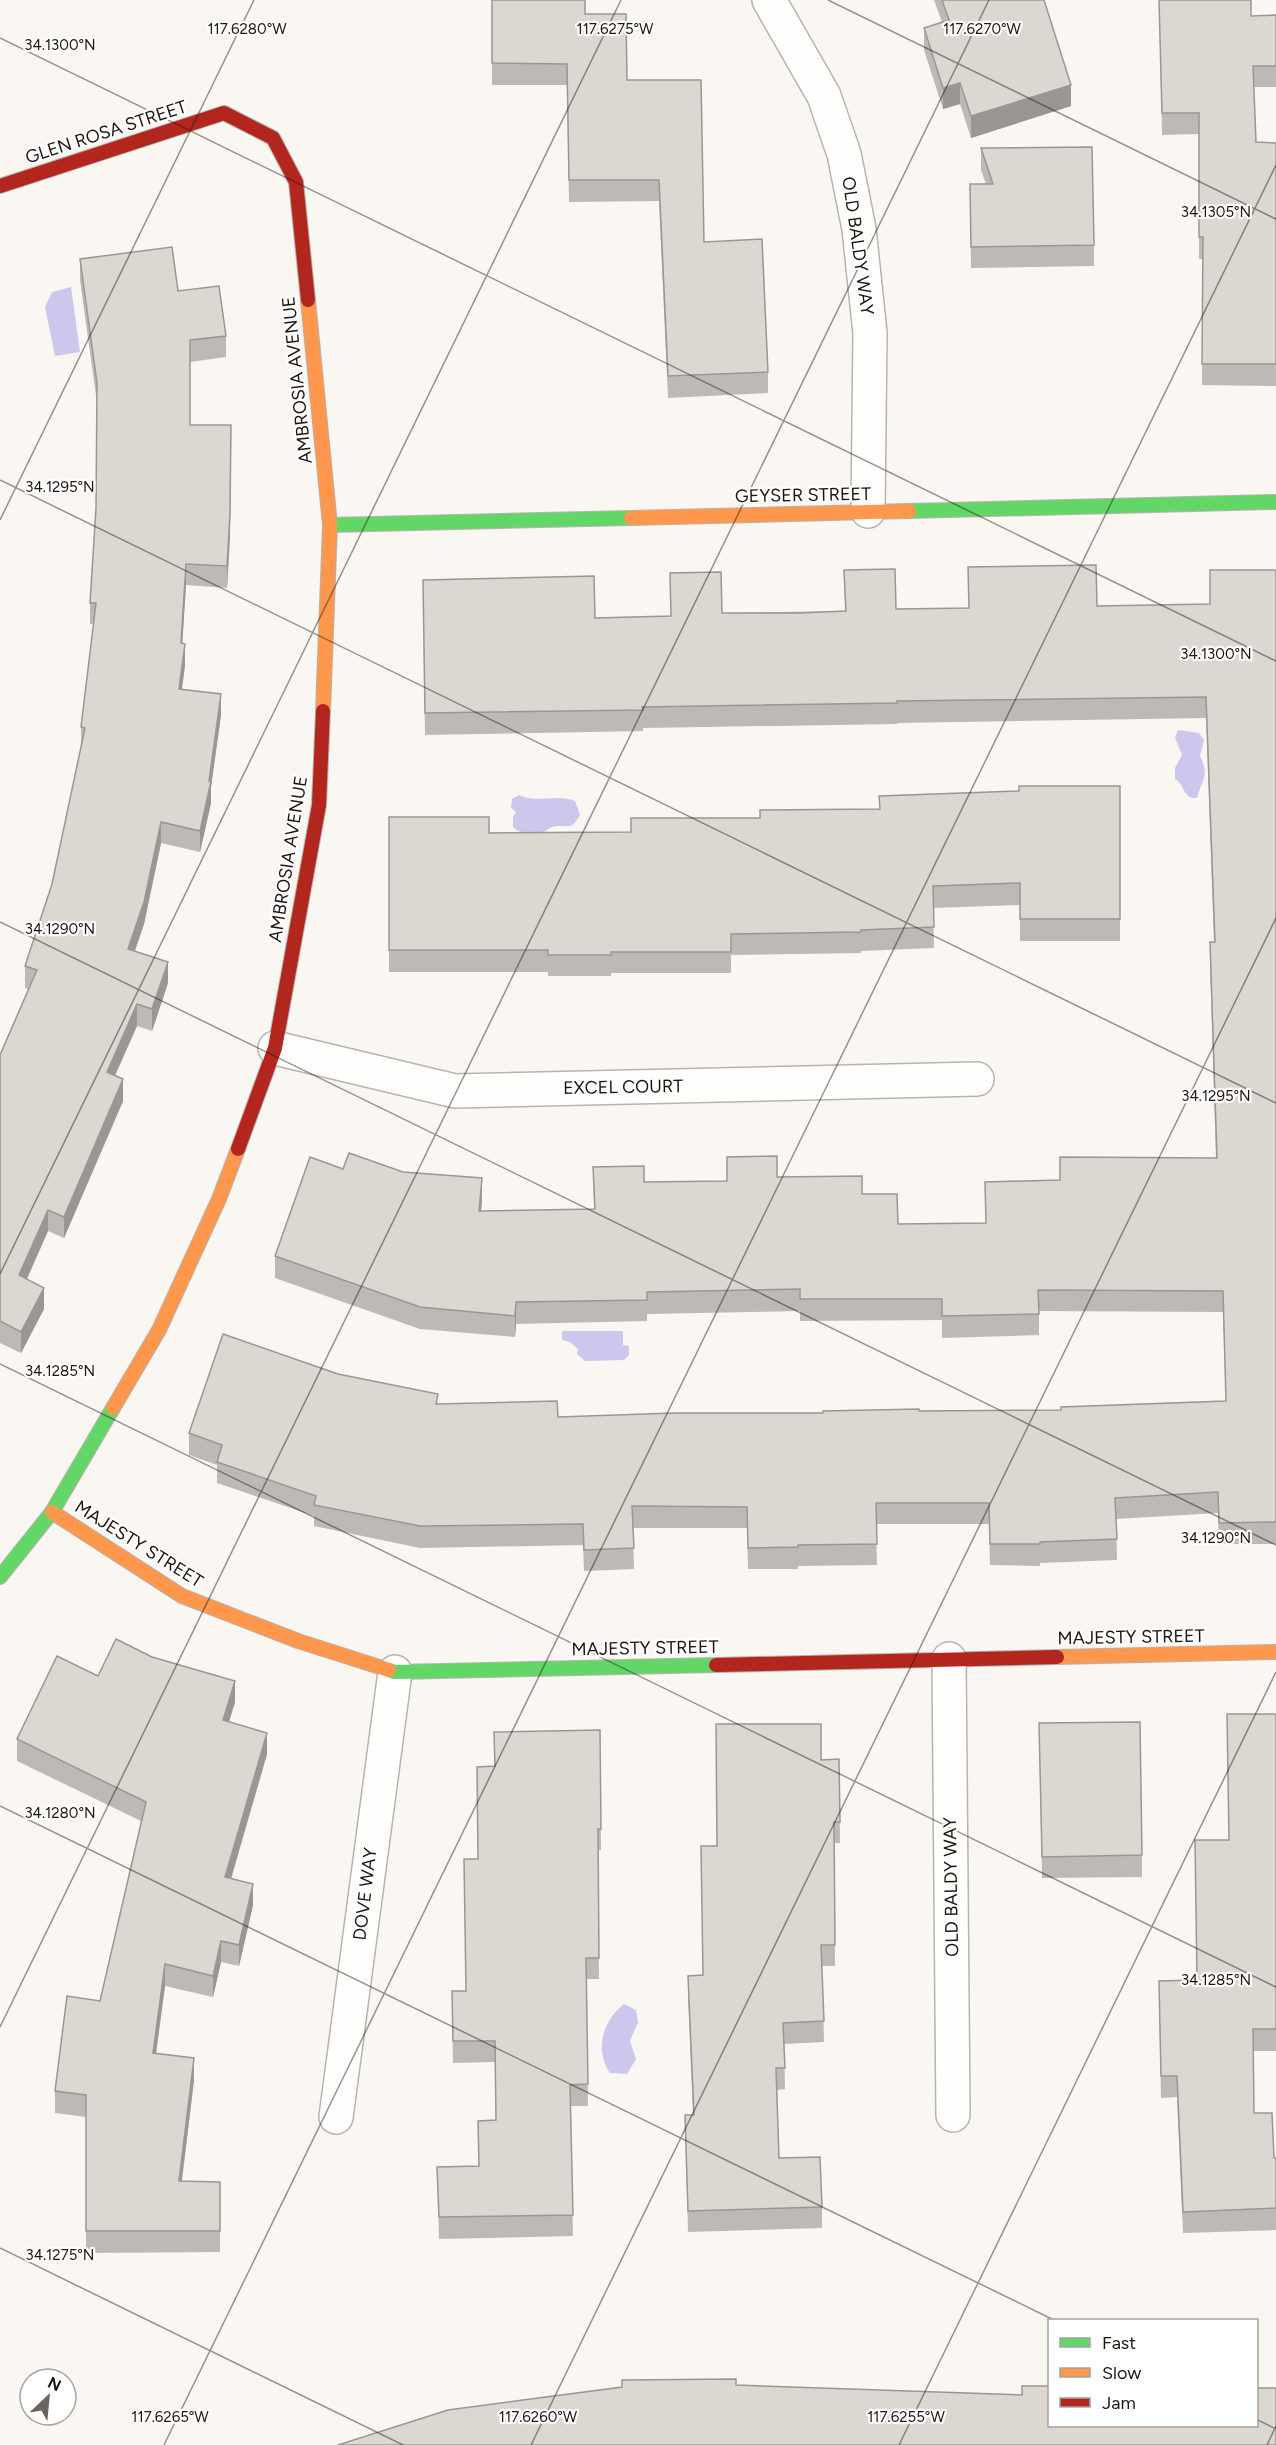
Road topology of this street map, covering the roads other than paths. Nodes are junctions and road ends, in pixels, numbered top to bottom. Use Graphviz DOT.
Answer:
graph roads {
  1 [pos="769,0"];
  2 [pos="224,113"];
  3 [pos="0,186"];
  4 [pos="1276,502"];
  5 [pos="868,511"];
  6 [pos="330,525"];
  7 [pos="275,1048"];
  8 [pos="976,1079"];
  9 [pos="52,1512"];
  10 [pos="0,1577"];
  11 [pos="1276,1652"];
  12 [pos="949,1659"];
  13 [pos="395,1672"];
  14 [pos="953,2115"];
  15 [pos="336,2117"];
  1 -- 5 [label="street, OLD BALDY WAY"];
  2 -- 3 [label="street, GLEN ROSA STREET"];
  2 -- 6 [label="street, AMBROSIA AVENUE"];
  4 -- 5 [label="street, GEYSER STREET"];
  5 -- 6 [label="street, GEYSER STREET"];
  6 -- 7 [label="street, AMBROSIA AVENUE"];
  7 -- 8 [label="street, EXCEL COURT"];
  7 -- 9 [label="street, AMBROSIA AVENUE"];
  9 -- 10 [label="street, AMBROSIA AVENUE"];
  9 -- 13 [label="street, MAJESTY STREET"];
  11 -- 12 [label="street, MAJESTY STREET"];
  12 -- 13 [label="street, MAJESTY STREET"];
  12 -- 14 [label="street, OLD BALDY WAY"];
  13 -- 15 [label="street, DOVE WAY"];
}
